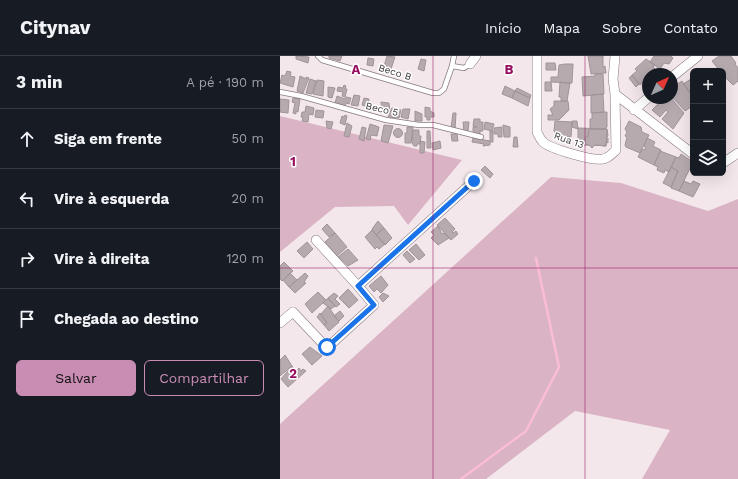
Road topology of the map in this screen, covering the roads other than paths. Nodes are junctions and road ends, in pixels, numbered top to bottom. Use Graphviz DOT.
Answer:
graph roads {
  1 [pos="318,56"];
  2 [pos="454,56"];
  3 [pos="476,56"];
  4 [pos="537,56"];
  5 [pos="615,56"];
  6 [pos="698,56"];
  7 [pos="470,64"];
  8 [pos="452,66"];
  9 [pos="678,72"];
  10 [pos="280,92"];
  11 [pos="615,94"];
  12 [pos="642,103"];
  13 [pos="634,110"];
  14 [pos="481,137"];
  15 [pos="690,152"];
  16 [pos="738,153"];
  17 [pos="726,161"];
  18 [pos="474,181"];
  19 [pos="316,240"];
  20 [pos="358,286"];
  21 [pos="280,322"];
  1 -- 8 [label="lane, Beco B"];
  2 -- 8 [label="lane"];
  3 -- 7 [label="street"];
  4 -- 11 [label="street, Rua 13"];
  5 -- 11 [label="street, Rua 13"];
  6 -- 9 [label="street"];
  7 -- 8 [label="lane"];
  10 -- 14 [label="lane, Beco 5"];
  11 -- 13 [label="street"];
  12 -- 13 [label="street"];
  13 -- 15 [label="street"];
  16 -- 17 [label="street"];
  18 -- 20 [label="street"];
  19 -- 20 [label="street"];
  20 -- 21 [label="street"];
}
